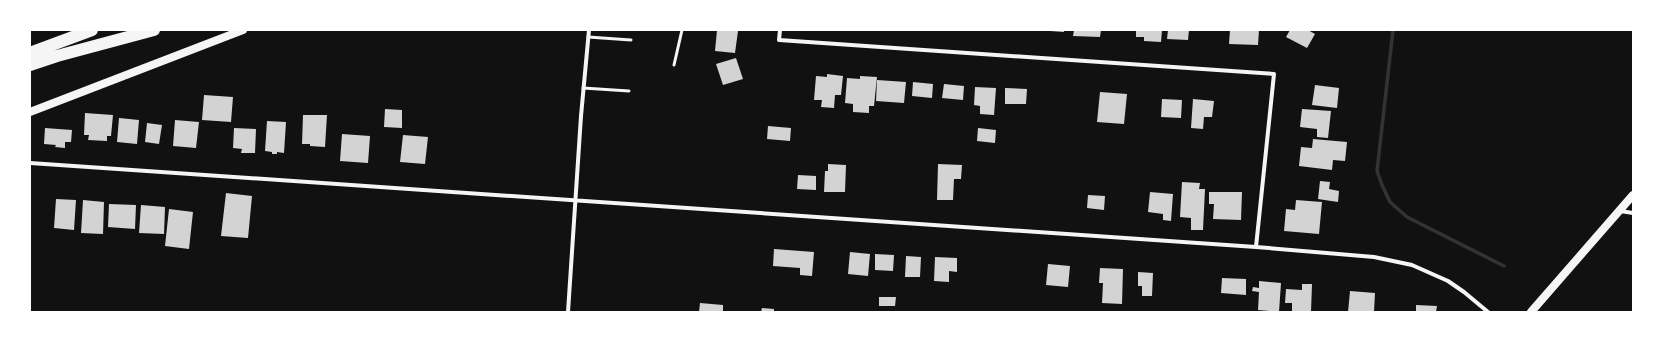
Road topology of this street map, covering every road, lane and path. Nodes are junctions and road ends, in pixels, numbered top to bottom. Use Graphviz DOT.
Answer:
graph roads {
  1 [pos="92,30"];
  2 [pos="154,30"];
  3 [pos="243,30"];
  4 [pos="589,30"];
  5 [pos="682,30"];
  6 [pos="780,30"];
  7 [pos="588,37"];
  8 [pos="631,40"];
  9 [pos="30,53"];
  10 [pos="30,65"];
  11 [pos="674,65"];
  12 [pos="583,88"];
  13 [pos="629,91"];
  14 [pos="30,112"];
  15 [pos="30,163"];
  16 [pos="1633,195"];
  17 [pos="575,201"];
  18 [pos="1620,211"];
  19 [pos="1633,213"];
  20 [pos="1256,247"];
  21 [pos="568,312"];
  22 [pos="1488,312"];
  23 [pos="1531,312"];
  1 -- 9 [label="highway"];
  2 -- 10 [label="highway"];
  3 -- 14 [label="main road"];
  4 -- 7 [label="street"];
  5 -- 11 [label="lane"];
  6 -- 20 [label="street"];
  7 -- 8 [label="lane"];
  7 -- 12 [label="street"];
  12 -- 13 [label="lane"];
  12 -- 17 [label="street"];
  15 -- 17 [label="street"];
  16 -- 18 [label="main road"];
  17 -- 20 [label="street"];
  17 -- 21 [label="street"];
  18 -- 19 [label="street"];
  18 -- 23 [label="main road"];
  20 -- 22 [label="street"];
}
